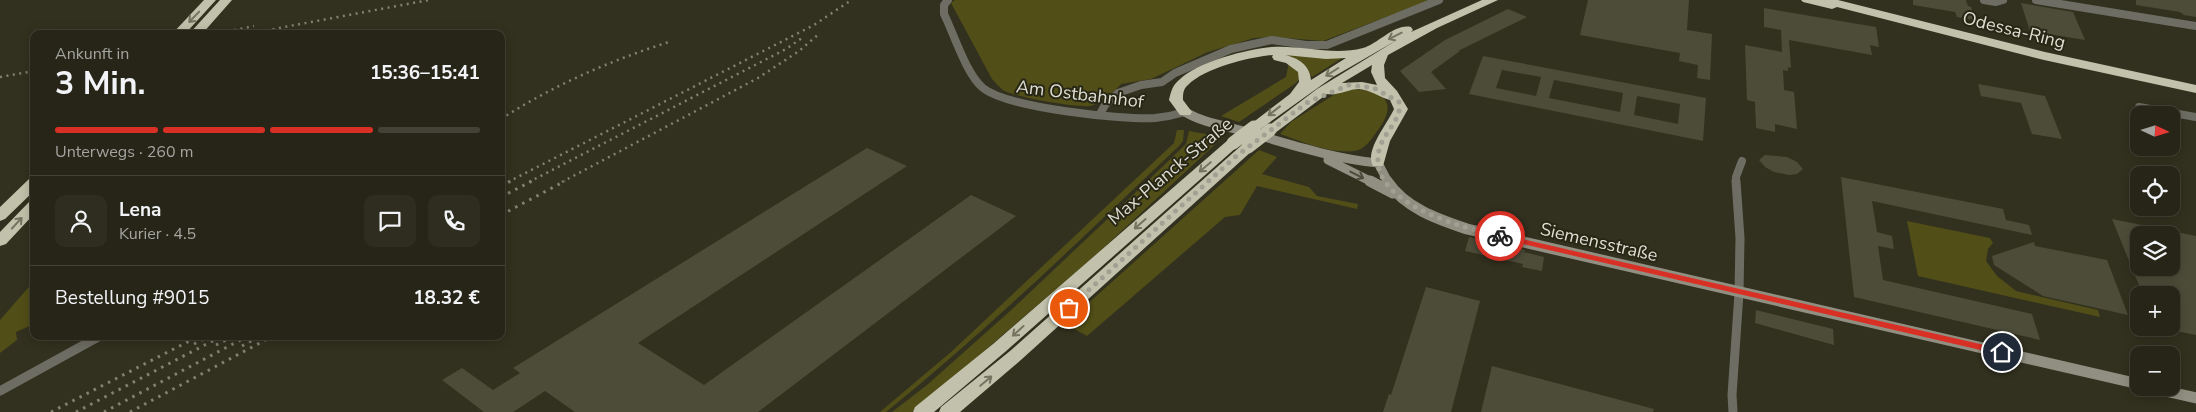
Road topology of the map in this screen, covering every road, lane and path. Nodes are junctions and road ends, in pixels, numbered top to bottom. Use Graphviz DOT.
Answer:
graph roads {
  1 [pos="210,0"];
  2 [pos="226,0"];
  3 [pos="948,0"];
  4 [pos="1439,0"];
  5 [pos="1472,0"];
  6 [pos="1492,0"];
  7 [pos="1807,0"];
  8 [pos="1824,0"];
  9 [pos="1843,0"];
  10 [pos="1984,0"];
  11 [pos="2002,0"];
  12 [pos="2036,0"];
  13 [pos="1905,22"];
  14 [pos="2196,26"];
  15 [pos="182,30"];
  16 [pos="199,30"];
  17 [pos="1376,52"];
  18 [pos="1246,56"];
  19 [pos="2196,81"];
  20 [pos="2196,89"];
  21 [pos="1294,96"];
  22 [pos="1308,102"];
  23 [pos="1399,102"];
  24 [pos="1185,112"];
  25 [pos="1100,114"];
  26 [pos="2180,114"];
  27 [pos="2196,117"];
  28 [pos="1240,145"];
  29 [pos="1314,153"];
  30 [pos="1742,161"];
  31 [pos="1378,163"];
  32 [pos="30,186"];
  33 [pos="1402,198"];
  34 [pos="30,210"];
  35 [pos="0,216"];
  36 [pos="0,241"];
  37 [pos="1740,293"];
  38 [pos="93,340"];
  39 [pos="2130,382"];
  40 [pos="0,391"];
  41 [pos="2180,394"];
  42 [pos="2196,398"];
  43 [pos="922,412"];
  44 [pos="948,412"];
  45 [pos="1733,412"];
  1 -- 15 [label="highway, one-way"];
  2 -- 16 [label="highway"];
  3 -- 25 [label="street, Am Ostbahnhof"];
  4 -- 25 [label="street"];
  5 -- 17 [label="highway, Max-Planck-Straße, one-way"];
  6 -- 17 [label="highway, Max-Planck-Straße"];
  7 -- 13 [label="highway"];
  8 -- 13 [label="highway, Odessa-Ring"];
  9 -- 19 [label="highway, Odessa-Ring"];
  10 -- 11 [label="street"];
  12 -- 14 [label="street"];
  13 -- 20 [label="highway, Odessa-Ring"];
  17 -- 18 [label="highway"];
  17 -- 21 [label="highway, Max-Planck-Straße, one-way"];
  17 -- 22 [label="highway, Max-Planck-Straße"];
  17 -- 23 [label="highway"];
  18 -- 21 [label="highway"];
  18 -- 24 [label="highway"];
  21 -- 28 [label="highway, Max-Planck-Straße, one-way, bridge"];
  22 -- 23 [label="highway"];
  22 -- 28 [label="highway, Max-Planck-Straße, bridge"];
  23 -- 31 [label="highway"];
  24 -- 25 [label="street, Am Ostbahnhof"];
  24 -- 29 [label="street"];
  26 -- 27 [label="street"];
  28 -- 43 [label="highway, Max-Planck-Straße, one-way"];
  44 -- 28 [label="highway, Max-Planck-Straße, one-way"];
  29 -- 31 [label="street"];
  29 -- 33 [label="street, one-way"];
  30 -- 37 [label="street"];
  31 -- 33 [label="street, Siemensstraße"];
  32 -- 35 [label="highway"];
  33 -- 37 [label="street, Siemensstraße"];
  36 -- 34 [label="highway, one-way"];
  37 -- 39 [label="street, Siemensstraße"];
  37 -- 45 [label="street"];
  38 -- 40 [label="street"];
  41 -- 42 [label="street"];
}
